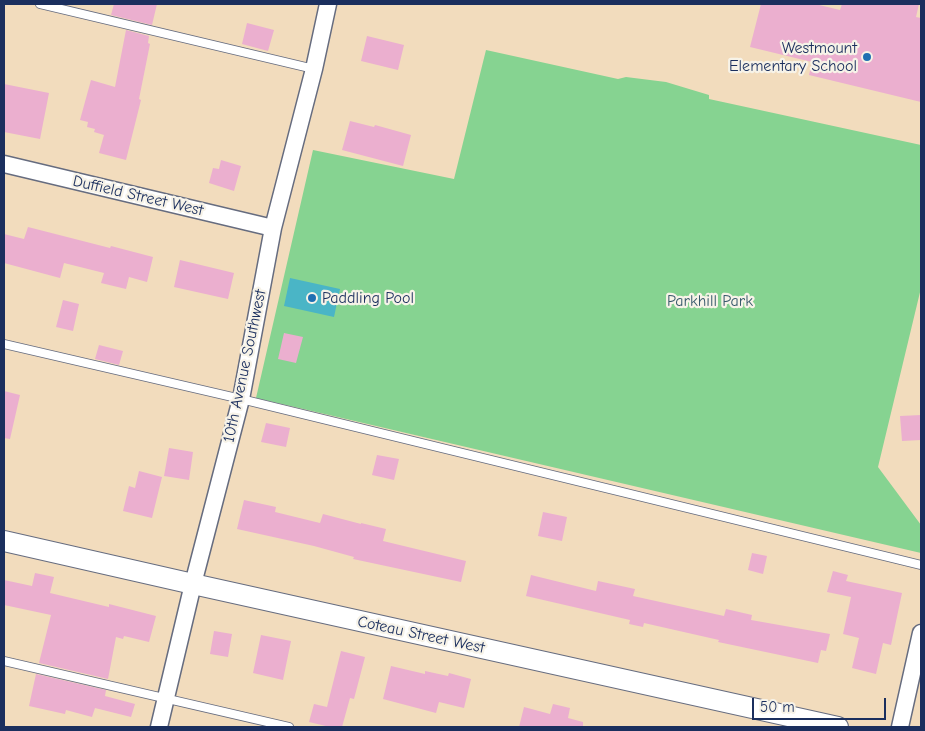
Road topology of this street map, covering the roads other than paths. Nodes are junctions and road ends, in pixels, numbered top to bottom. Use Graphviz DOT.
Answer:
graph roads {
  1 [pos="40,4"];
  2 [pos="328,4"];
  3 [pos="314,69"];
  4 [pos="4,164"];
  5 [pos="273,228"];
  6 [pos="4,344"];
  7 [pos="241,399"];
  8 [pos="4,541"];
  9 [pos="921,565"];
  10 [pos="192,584"];
  11 [pos="921,633"];
  12 [pos="4,660"];
  13 [pos="166,699"];
  14 [pos="159,727"];
  15 [pos="289,727"];
  16 [pos="838,727"];
  17 [pos="900,727"];
  1 -- 3 [label="lane"];
  2 -- 3 [label="street, 10th Avenue Southwest"];
  3 -- 5 [label="street, 10th Avenue Southwest"];
  4 -- 5 [label="street, Duffield Street West"];
  5 -- 7 [label="street, 10th Avenue Southwest"];
  6 -- 7 [label="lane"];
  7 -- 9 [label="lane"];
  7 -- 10 [label="street, 10th Avenue Southwest"];
  8 -- 10 [label="street, Coteau Street West"];
  10 -- 13 [label="street, 10th Avenue Southwest"];
  10 -- 16 [label="street, Coteau Street West"];
  11 -- 17 [label="street"];
  12 -- 13 [label="lane"];
  13 -- 14 [label="street, 10th Avenue Southwest"];
  13 -- 15 [label="lane"];
}
